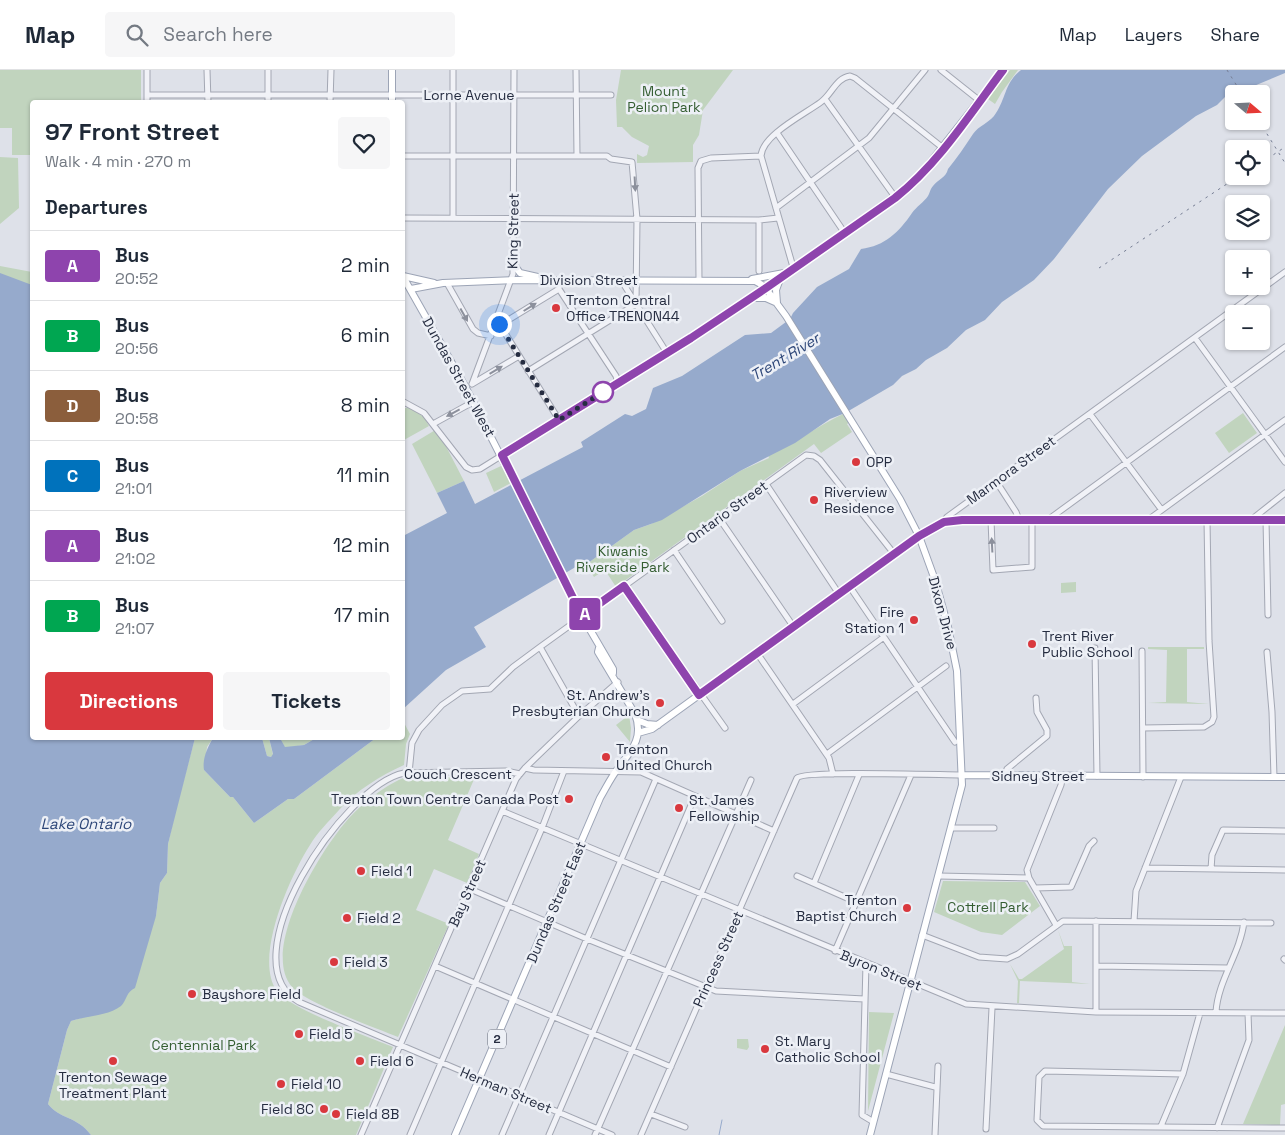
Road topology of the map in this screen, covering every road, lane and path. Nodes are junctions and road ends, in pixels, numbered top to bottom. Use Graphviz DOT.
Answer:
graph roads {
  1 [pos="147,70"];
  2 [pos="207,70"];
  3 [pos="268,70"];
  4 [pos="330,70"];
  5 [pos="392,70"];
  6 [pos="453,70"];
  7 [pos="514,70"];
  8 [pos="576,70"];
  9 [pos="925,70"];
  10 [pos="941,70"];
  11 [pos="1003,70"];
  12 [pos="147,95"];
  13 [pos="208,95"];
  14 [pos="453,95"];
  15 [pos="514,95"];
  16 [pos="576,95"];
  17 [pos="611,95"];
  18 [pos="268,96"];
  19 [pos="330,96"];
  20 [pos="392,99"];
  21 [pos="825,99"];
  22 [pos="146,100"];
  23 [pos="208,100"];
  24 [pos="268,100"];
  25 [pos="330,100"];
  26 [pos="980,100"];
  27 [pos="892,109"];
  28 [pos="776,133"];
  29 [pos="858,147"];
  30 [pos="943,148"];
  31 [pos="405,156"];
  32 [pos="454,156"];
  33 [pos="515,156"];
  34 [pos="576,156"];
  35 [pos="761,156"];
  36 [pos="810,182"];
  37 [pos="895,198"];
  38 [pos="776,208"];
  39 [pos="405,218"];
  40 [pos="453,218"];
  41 [pos="778,218"];
  42 [pos="514,219"];
  43 [pos="637,219"];
  44 [pos="699,219"];
  45 [pos="759,220"];
  46 [pos="844,232"];
  47 [pos="514,265"];
  48 [pos="794,268"];
  49 [pos="759,271"];
  50 [pos="787,272"];
  51 [pos="1285,272"];
  52 [pos="405,276"];
  53 [pos="780,278"];
  54 [pos="405,279"];
  55 [pos="749,279"];
  56 [pos="511,280"];
  57 [pos="548,280"];
  58 [pos="559,280"];
  59 [pos="621,280"];
  60 [pos="636,280"];
  61 [pos="699,280"];
  62 [pos="443,284"];
  63 [pos="766,288"];
  64 [pos="411,289"];
  65 [pos="559,289"];
  66 [pos="405,290"];
  67 [pos="751,298"];
  68 [pos="636,304"];
  69 [pos="778,304"];
  70 [pos="498,324"];
  71 [pos="589,334"];
  72 [pos="491,336"];
  73 [pos="1195,338"];
  74 [pos="1285,347"];
  75 [pos="667,353"];
  76 [pos="519,356"];
  77 [pos="528,371"];
  78 [pos="618,383"];
  79 [pos="469,386"];
  80 [pos="1230,387"];
  81 [pos="473,402"];
  82 [pos="405,404"];
  83 [pos="1090,414"];
  84 [pos="559,420"];
  85 [pos="1285,420"];
  86 [pos="433,424"];
  87 [pos="1265,434"];
  88 [pos="502,455"];
  89 [pos="1127,462"];
  90 [pos="1285,462"];
  91 [pos="996,482"];
  92 [pos="766,484"];
  93 [pos="1285,494"];
  94 [pos="1161,508"];
  95 [pos="719,518"];
  96 [pos="1049,519"];
  97 [pos="991,520"];
  98 [pos="1019,520"];
  99 [pos="1032,520"];
  100 [pos="1148,520"];
  101 [pos="1164,520"];
  102 [pos="1207,520"];
  103 [pos="1250,520"];
  104 [pos="1266,520"];
  105 [pos="1285,520"];
  106 [pos="944,522"];
  107 [pos="919,536"];
  108 [pos="674,550"];
  109 [pos="895,555"];
  110 [pos="624,586"];
  111 [pos="850,586"];
  112 [pos="839,594"];
  113 [pos="572,597"];
  114 [pos="1268,615"];
  115 [pos="582,616"];
  116 [pos="722,621"];
  117 [pos="794,626"];
  118 [pos="884,637"];
  119 [pos="540,647"];
  120 [pos="1095,648"];
  121 [pos="1142,651"];
  122 [pos="1267,652"];
  123 [pos="757,653"];
  124 [pos="946,666"];
  125 [pos="618,682"];
  126 [pos="917,686"];
  127 [pos="699,695"];
  128 [pos="1036,698"];
  129 [pos="793,704"];
  130 [pos="579,716"];
  131 [pos="637,720"];
  132 [pos="658,724"];
  133 [pos="725,728"];
  134 [pos="1143,728"];
  135 [pos="638,733"];
  136 [pos="955,742"];
  137 [pos="827,754"];
  138 [pos="525,768"];
  139 [pos="564,771"];
  140 [pos="616,771"];
  141 [pos="408,772"];
  142 [pos="520,774"];
  143 [pos="833,774"];
  144 [pos="859,774"];
  145 [pos="911,775"];
  146 [pos="962,775"];
  147 [pos="1004,776"];
  148 [pos="1063,776"];
  149 [pos="1097,776"];
  150 [pos="1143,777"];
  151 [pos="1181,777"];
  152 [pos="1274,777"];
  153 [pos="1285,777"];
  154 [pos="656,778"];
  155 [pos="751,780"];
  156 [pos="794,782"];
  157 [pos="695,796"];
  158 [pos="502,811"];
  159 [pos="736,814"];
  160 [pos="542,828"];
  161 [pos="952,828"];
  162 [pos="994,828"];
  163 [pos="774,831"];
  164 [pos="1285,831"];
  165 [pos="1094,841"];
  166 [pos="581,844"];
  167 [pos="621,861"];
  168 [pos="1144,868"];
  169 [pos="1211,869"];
  170 [pos="1285,870"];
  171 [pos="797,876"];
  172 [pos="939,876"];
  173 [pos="660,877"];
  174 [pos="1029,878"];
  175 [pos="814,883"];
  176 [pos="1035,888"];
  177 [pos="470,889"];
  178 [pos="700,894"];
  179 [pos="856,902"];
  180 [pos="509,906"];
  181 [pos="740,911"];
  182 [pos="1096,921"];
  183 [pos="1134,921"];
  184 [pos="547,922"];
  185 [pos="1244,922"];
  186 [pos="1271,923"];
  187 [pos="1056,925"];
  188 [pos="922,935"];
  189 [pos="587,939"];
  190 [pos="835,951"];
  191 [pos="627,955"];
  192 [pos="866,964"];
  193 [pos="435,966"];
  194 [pos="1096,966"];
  195 [pos="1228,968"];
  196 [pos="666,972"];
  197 [pos="910,982"];
  198 [pos="475,983"];
  199 [pos="705,988"];
  200 [pos="514,1000"];
  201 [pos="864,1000"];
  202 [pos="992,1008"];
  203 [pos="1096,1012"];
  204 [pos="1216,1012"];
  205 [pos="1200,1013"];
  206 [pos="1248,1013"];
  207 [pos="1285,1013"];
  208 [pos="554,1017"];
  209 [pos="593,1034"];
  210 [pos="400,1046"];
  211 [pos="632,1050"];
  212 [pos="440,1063"];
  213 [pos="938,1066"];
  214 [pos="671,1067"];
  215 [pos="886,1074"];
  216 [pos="1183,1074"];
  217 [pos="480,1079"];
  218 [pos="936,1087"];
  219 [pos="520,1096"];
  220 [pos="559,1112"];
  221 [pos="651,1114"];
  222 [pos="872,1121"];
  223 [pos="685,1126"];
  224 [pos="1161,1126"];
  225 [pos="1216,1128"];
  226 [pos="1285,1128"];
  227 [pos="598,1129"];
  228 [pos="986,1129"];
  229 [pos="361,1135"];
  230 [pos="410,1135"];
  231 [pos="455,1135"];
  232 [pos="502,1135"];
  233 [pos="549,1135"];
  234 [pos="595,1135"];
  235 [pos="612,1135"];
  236 [pos="642,1135"];
  237 [pos="870,1135"];
  238 [pos="934,1135"];
  1 -- 12 [label="street"];
  2 -- 13 [label="street"];
  3 -- 18 [label="street"];
  4 -- 19 [label="street"];
  5 -- 20 [label="main road"];
  6 -- 14 [label="street"];
  7 -- 15 [label="street, King Street"];
  8 -- 16 [label="street"];
  9 -- 27 [label="street"];
  10 -- 26 [label="street"];
  11 -- 26 [label="main road"];
  12 -- 13 [label="street, Lorne Avenue"];
  12 -- 22 [label="street"];
  13 -- 18 [label="street, Lorne Avenue"];
  13 -- 23 [label="street"];
  14 -- 15 [label="street, Lorne Avenue"];
  14 -- 20 [label="street, Lorne Avenue"];
  14 -- 32 [label="street"];
  15 -- 16 [label="street, Lorne Avenue"];
  15 -- 33 [label="street, King Street"];
  16 -- 17 [label="street, Lorne Avenue"];
  16 -- 34 [label="street"];
  18 -- 19 [label="street, Lorne Avenue"];
  18 -- 24 [label="street"];
  19 -- 20 [label="street, Lorne Avenue"];
  19 -- 25 [label="street"];
  21 -- 27 [label="street"];
  21 -- 28 [label="street"];
  21 -- 29 [label="street"];
  26 -- 30 [label="main road"];
  27 -- 29 [label="street"];
  27 -- 30 [label="street"];
  28 -- 35 [label="street"];
  28 -- 36 [label="street"];
  29 -- 36 [label="street"];
  29 -- 37 [label="street"];
  30 -- 37 [label="main road"];
  31 -- 32 [label="street"];
  32 -- 33 [label="street"];
  32 -- 40 [label="street"];
  33 -- 34 [label="street"];
  33 -- 42 [label="street, King Street"];
  34 -- 43 [label="street, one-way"];
  35 -- 38 [label="street"];
  35 -- 44 [label="street"];
  36 -- 38 [label="street"];
  36 -- 46 [label="street"];
  37 -- 46 [label="main road"];
  38 -- 41 [label="street"];
  39 -- 40 [label="street"];
  40 -- 42 [label="street"];
  41 -- 45 [label="street"];
  41 -- 48 [label="street"];
  42 -- 43 [label="street"];
  42 -- 47 [label="street, King Street"];
  43 -- 44 [label="street"];
  43 -- 60 [label="street"];
  44 -- 45 [label="street"];
  44 -- 61 [label="street"];
  45 -- 49 [label="street"];
  46 -- 48 [label="main road"];
  47 -- 56 [label="street, King Street"];
  47 -- 57 [label="main road"];
  48 -- 50 [label="main road"];
  50 -- 53 [label="main road"];
  50 -- 55 [label="main road"];
  51 -- 73 [label="street, Marmora Street"];
  52 -- 62 [label="main road"];
  53 -- 63 [label="main road"];
  53 -- 69 [label="main road"];
  54 -- 64 [label="main road, Dundas Street West"];
  55 -- 61 [label="main road, Division Street"];
  55 -- 63 [label="main road, Division Street"];
  56 -- 57 [label="main road, Division Street"];
  56 -- 62 [label="main road, Division Street"];
  56 -- 70 [label="street, King Street"];
  57 -- 58 [label="main road, Division Street"];
  58 -- 59 [label="main road, Division Street"];
  58 -- 65 [label="street"];
  59 -- 60 [label="main road, Division Street"];
  59 -- 68 [label="street"];
  60 -- 61 [label="main road, Division Street"];
  60 -- 68 [label="street"];
  62 -- 64 [label="main road, Division Street"];
  62 -- 72 [label="street, one-way"];
  63 -- 67 [label="street"];
  63 -- 69 [label="main road, Dixon Drive"];
  64 -- 66 [label="street"];
  64 -- 79 [label="main road, Dundas Street West"];
  70 -- 65 [label="street, one-way"];
  65 -- 71 [label="street"];
  67 -- 69 [label="main road"];
  67 -- 75 [label="street"];
  68 -- 71 [label="street"];
  68 -- 75 [label="street"];
  69 -- 107 [label="main road, Dixon Drive"];
  70 -- 72 [label="street, King Street"];
  70 -- 76 [label="street"];
  71 -- 77 [label="street"];
  71 -- 78 [label="street"];
  72 -- 79 [label="street, King Street"];
  73 -- 80 [label="street"];
  73 -- 83 [label="street, Marmora Street"];
  74 -- 80 [label="street"];
  75 -- 78 [label="street"];
  76 -- 77 [label="street"];
  79 -- 76 [label="street, one-way"];
  77 -- 84 [label="street"];
  78 -- 84 [label="street"];
  79 -- 81 [label="main road, Dundas Street West"];
  80 -- 87 [label="street"];
  80 -- 89 [label="street"];
  81 -- 86 [label="street, one-way"];
  81 -- 88 [label="main road, Dundas Street West"];
  82 -- 86 [label="street"];
  83 -- 89 [label="street"];
  83 -- 91 [label="street, Marmora Street"];
  84 -- 88 [label="street"];
  85 -- 87 [label="street"];
  86 -- 88 [label="street"];
  87 -- 90 [label="street"];
  87 -- 94 [label="street"];
  88 -- 113 [label="main road, Dundas Street West"];
  89 -- 94 [label="street"];
  89 -- 96 [label="street"];
  91 -- 98 [label="street"];
  91 -- 106 [label="street, Marmora Street"];
  92 -- 95 [label="street, Ontario Street"];
  92 -- 109 [label="street, Ontario Street"];
  92 -- 112 [label="street"];
  93 -- 103 [label="street"];
  94 -- 100 [label="street"];
  94 -- 101 [label="street"];
  95 -- 108 [label="street, Ontario Street"];
  95 -- 117 [label="street"];
  96 -- 99 [label="street"];
  96 -- 100 [label="street"];
  97 -- 98 [label="street"];
  99 -- 97 [label="street, one-way"];
  97 -- 106 [label="street"];
  98 -- 99 [label="street"];
  100 -- 101 [label="street"];
  101 -- 102 [label="street"];
  102 -- 103 [label="street"];
  102 -- 134 [label="street"];
  103 -- 104 [label="street"];
  104 -- 105 [label="street"];
  104 -- 114 [label="street"];
  106 -- 107 [label="street, Marmora Street"];
  107 -- 109 [label="main road, Marmora Street"];
  107 -- 146 [label="main road, Dixon Drive"];
  108 -- 110 [label="street, Ontario Street"];
  108 -- 116 [label="street"];
  109 -- 111 [label="main road, Marmora Street"];
  110 -- 115 [label="street, Ontario Street"];
  110 -- 127 [label="street"];
  111 -- 112 [label="main road, Marmora Street"];
  111 -- 118 [label="street"];
  112 -- 117 [label="main road, Marmora Street"];
  113 -- 115 [label="main road, Dundas Street East"];
  115 -- 119 [label="street, Ontario Street"];
  115 -- 125 [label="main road, Dundas Street East"];
  117 -- 123 [label="main road, Marmora Street"];
  118 -- 126 [label="street"];
  118 -- 129 [label="street"];
  119 -- 130 [label="street"];
  119 -- 141 [label="street, Ontario Street"];
  120 -- 149 [label="street"];
  121 -- 134 [label="street"];
  122 -- 152 [label="street"];
  123 -- 127 [label="main road, Marmora Street"];
  123 -- 129 [label="street"];
  124 -- 126 [label="street"];
  125 -- 130 [label="street, Bay Street"];
  125 -- 131 [label="main road, Dundas Street East"];
  126 -- 136 [label="street"];
  126 -- 137 [label="street"];
  127 -- 132 [label="main road, Marmora Street"];
  127 -- 133 [label="street"];
  128 -- 147 [label="street"];
  129 -- 137 [label="street"];
  130 -- 138 [label="street, Bay Street"];
  131 -- 132 [label="main road"];
  131 -- 135 [label="main road, Dundas Street East"];
  132 -- 135 [label="main road, Marmora Street"];
  134 -- 150 [label="street"];
  135 -- 140 [label="main road, Dundas Street East / 2"];
  137 -- 143 [label="street"];
  138 -- 139 [label="street"];
  138 -- 142 [label="street, Bay Street"];
  139 -- 140 [label="street"];
  139 -- 160 [label="street"];
  140 -- 154 [label="street"];
  140 -- 166 [label="main road, Dundas Street East / 2"];
  141 -- 142 [label="street, Couch Crescent"];
  141 -- 210 [label="street, Couch Crescent"];
  142 -- 158 [label="street, Bay Street"];
  143 -- 144 [label="street, Sidney Street"];
  143 -- 156 [label="street, Sidney Street"];
  144 -- 145 [label="street, Sidney Street"];
  144 -- 175 [label="street"];
  145 -- 146 [label="street, Sidney Street"];
  145 -- 179 [label="street"];
  146 -- 147 [label="main road, Sidney Street"];
  146 -- 161 [label="main road, Dixon Drive"];
  147 -- 148 [label="main road, Sidney Street"];
  148 -- 149 [label="main road, Sidney Street"];
  148 -- 174 [label="street"];
  149 -- 150 [label="main road, Sidney Street"];
  150 -- 151 [label="main road, Sidney Street"];
  151 -- 152 [label="main road, Sidney Street"];
  151 -- 168 [label="street"];
  152 -- 153 [label="main road, Sidney Street"];
  154 -- 157 [label="street"];
  154 -- 167 [label="street"];
  155 -- 159 [label="street"];
  156 -- 163 [label="street, Princess Street"];
  157 -- 159 [label="street"];
  157 -- 173 [label="street"];
  158 -- 160 [label="street, Byron Street"];
  158 -- 177 [label="street, Bay Street"];
  159 -- 163 [label="street"];
  159 -- 178 [label="street"];
  160 -- 166 [label="street, Byron Street"];
  160 -- 180 [label="street"];
  161 -- 162 [label="street"];
  161 -- 172 [label="main road, Dixon Drive"];
  163 -- 181 [label="street, Princess Street"];
  164 -- 169 [label="street"];
  165 -- 176 [label="street"];
  166 -- 167 [label="street, Byron Street"];
  166 -- 184 [label="main road, Dundas Street East / 2"];
  167 -- 173 [label="street, Byron Street"];
  167 -- 189 [label="street"];
  168 -- 169 [label="street"];
  168 -- 183 [label="street"];
  169 -- 170 [label="street"];
  171 -- 175 [label="street"];
  172 -- 174 [label="street"];
  172 -- 188 [label="main road, Dixon Drive"];
  173 -- 178 [label="street, Byron Street"];
  173 -- 191 [label="street"];
  174 -- 176 [label="street"];
  175 -- 179 [label="street"];
  176 -- 187 [label="street"];
  177 -- 180 [label="street"];
  177 -- 193 [label="street, Bay Street"];
  178 -- 181 [label="street, Byron Street"];
  178 -- 196 [label="street"];
  179 -- 190 [label="street"];
  180 -- 184 [label="street"];
  180 -- 198 [label="street"];
  181 -- 190 [label="street, Byron Street"];
  181 -- 199 [label="street, Princess Street"];
  182 -- 183 [label="street"];
  182 -- 187 [label="street"];
  182 -- 194 [label="street"];
  183 -- 185 [label="street"];
  184 -- 189 [label="street"];
  184 -- 200 [label="main road, Dundas Street East / 2"];
  185 -- 186 [label="street"];
  185 -- 195 [label="street"];
  187 -- 188 [label="street"];
  188 -- 197 [label="main road, Dixon Drive"];
  189 -- 191 [label="street"];
  189 -- 208 [label="street"];
  190 -- 192 [label="street, Byron Street"];
  191 -- 196 [label="street"];
  191 -- 209 [label="street"];
  192 -- 197 [label="street, Byron Street"];
  192 -- 201 [label="street"];
  193 -- 198 [label="street"];
  193 -- 210 [label="street, Bay Street"];
  194 -- 195 [label="street"];
  194 -- 203 [label="street"];
  195 -- 204 [label="street"];
  196 -- 199 [label="street"];
  196 -- 211 [label="street"];
  197 -- 202 [label="street, Byron Street"];
  197 -- 215 [label="main road, Dixon Drive"];
  198 -- 200 [label="street"];
  198 -- 212 [label="street"];
  199 -- 201 [label="street"];
  199 -- 214 [label="street, Princess Street"];
  200 -- 208 [label="street"];
  200 -- 217 [label="main road, Dundas Street East / 2"];
  201 -- 222 [label="street"];
  202 -- 203 [label="street, Byron Street"];
  202 -- 228 [label="street"];
  203 -- 205 [label="street, Byron Street"];
  204 -- 205 [label="street, Byron Street"];
  204 -- 206 [label="street, Byron Street"];
  205 -- 216 [label="street"];
  206 -- 207 [label="street, Byron Street"];
  206 -- 225 [label="street"];
  208 -- 209 [label="street"];
  208 -- 219 [label="street"];
  209 -- 211 [label="street"];
  209 -- 220 [label="street"];
  210 -- 212 [label="street, Herman Street"];
  210 -- 229 [label="street, Bay Street"];
  211 -- 214 [label="street"];
  211 -- 227 [label="street"];
  212 -- 217 [label="street, Herman Street"];
  212 -- 230 [label="street"];
  213 -- 218 [label="street"];
  214 -- 221 [label="street, Princess Street"];
  215 -- 218 [label="street"];
  215 -- 222 [label="main road, Dixon Drive"];
  216 -- 224 [label="street"];
  216 -- 224 [label="street"];
  217 -- 219 [label="street, Herman Street"];
  217 -- 231 [label="main road, Dundas Street East / 2"];
  218 -- 238 [label="street"];
  219 -- 220 [label="street, Herman Street"];
  219 -- 232 [label="street"];
  220 -- 227 [label="street, Herman Street"];
  220 -- 233 [label="street"];
  221 -- 223 [label="street"];
  221 -- 236 [label="street, Princess Street"];
  222 -- 237 [label="main road, Dixon Drive"];
  224 -- 225 [label="street"];
  225 -- 226 [label="street"];
  227 -- 234 [label="street"];
  227 -- 235 [label="street, Herman Street"];
}
